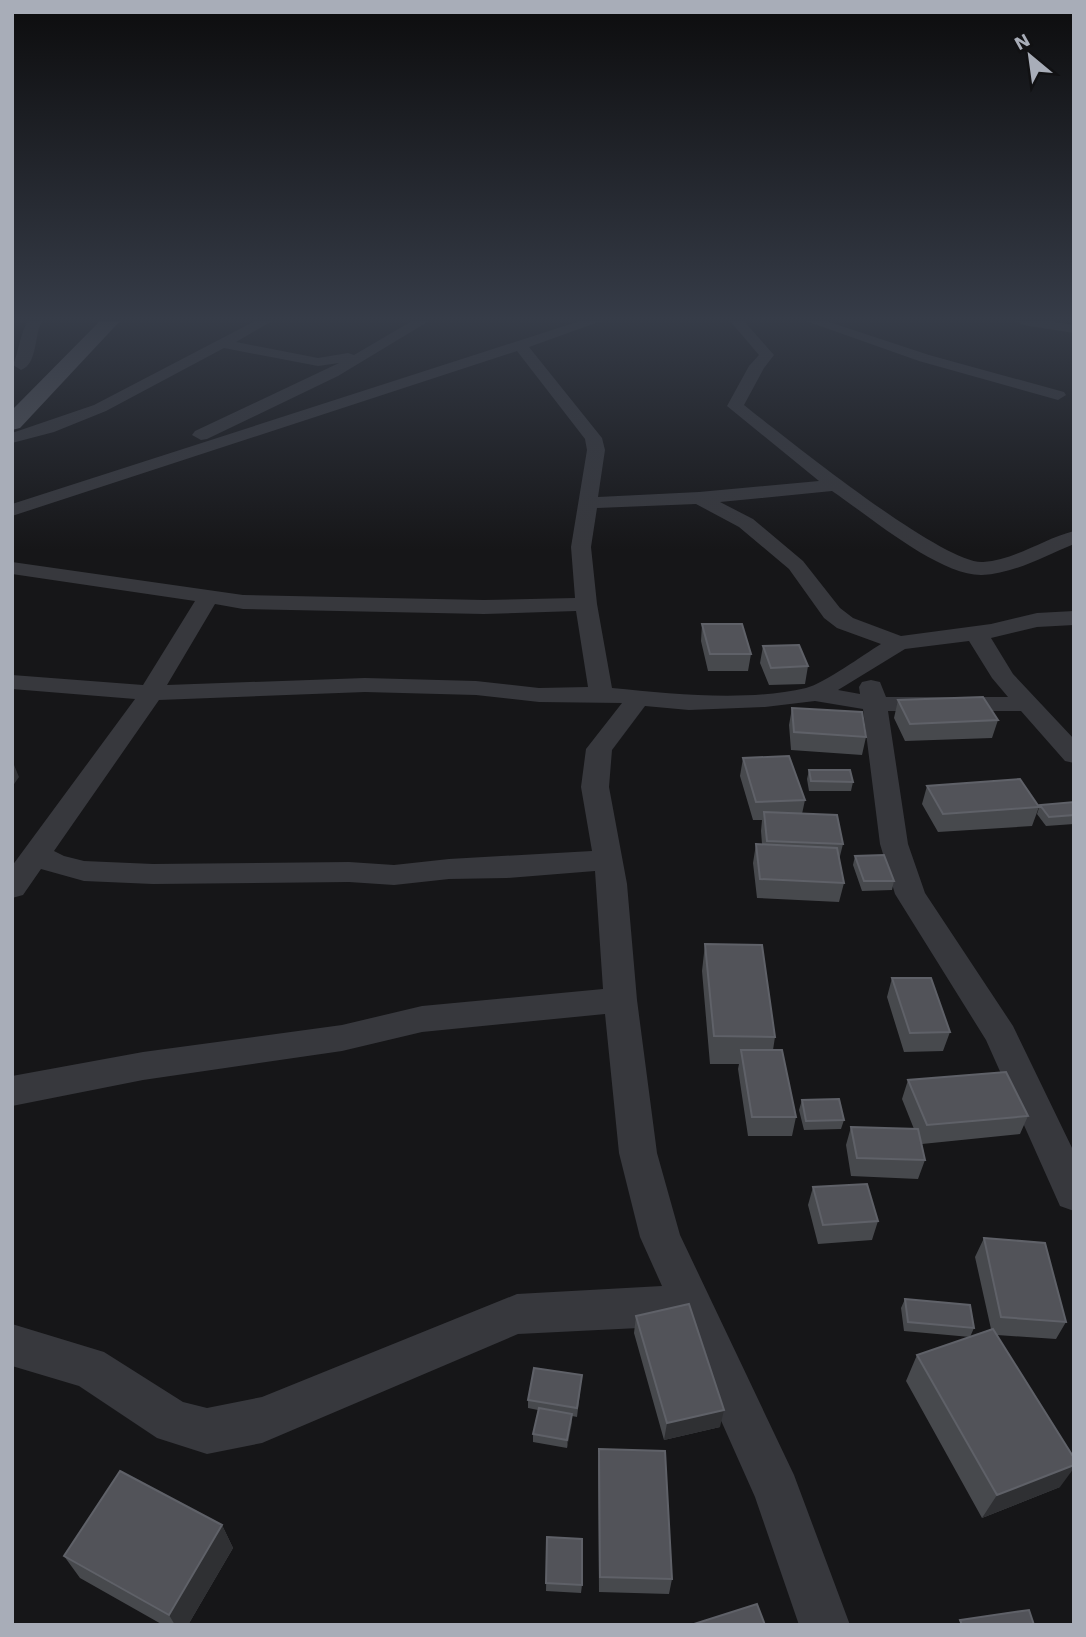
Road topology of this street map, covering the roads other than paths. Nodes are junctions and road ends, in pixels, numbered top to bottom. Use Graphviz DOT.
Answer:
graph roads {
  1 [pos="37,397"];
  2 [pos="120,397"];
  3 [pos="282,397"];
  4 [pos="360,397"];
  5 [pos="561,397"];
  6 [pos="740,397"];
  7 [pos="12,423"];
  8 [pos="12,438"];
  9 [pos="181,456"];
  10 [pos="836,485"];
  11 [pos="699,498"];
  12 [pos="588,503"];
  13 [pos="12,510"];
  14 [pos="1074,537"];
  15 [pos="12,568"];
  16 [pos="209,596"];
  17 [pos="586,604"];
  18 [pos="1074,618"];
  19 [pos="975,631"];
  20 [pos="899,643"];
  21 [pos="866,664"];
  22 [pos="12,682"];
  23 [pos="150,693"];
  24 [pos="601,694"];
  25 [pos="815,694"];
  26 [pos="638,699"];
  27 [pos="875,704"];
  28 [pos="1027,704"];
  29 [pos="1073,751"];
  30 [pos="39,849"];
  31 [pos="608,860"];
  32 [pos="12,888"];
  33 [pos="620,1000"];
  34 [pos="12,1091"];
  35 [pos="1074,1194"];
  36 [pos="692,1305"];
  37 [pos="12,1345"];
  38 [pos="825,1625"];
  1 -- 7 [label="main road"];
  2 -- 8 [label="street"];
  3 -- 9 [label="street"];
  4 -- 9 [label="street"];
  5 -- 12 [label="street"];
  6 -- 10 [label="street"];
  9 -- 13 [label="street"];
  10 -- 11 [label="street"];
  10 -- 14 [label="street"];
  11 -- 12 [label="street"];
  11 -- 20 [label="street"];
  12 -- 17 [label="street"];
  15 -- 16 [label="street"];
  16 -- 17 [label="street"];
  16 -- 23 [label="street"];
  17 -- 24 [label="street"];
  18 -- 19 [label="street"];
  19 -- 20 [label="street"];
  19 -- 28 [label="street"];
  20 -- 21 [label="street"];
  21 -- 25 [label="street"];
  21 -- 27 [label="street"];
  22 -- 23 [label="street"];
  23 -- 24 [label="street"];
  23 -- 30 [label="street"];
  24 -- 26 [label="street"];
  25 -- 26 [label="street"];
  25 -- 27 [label="street"];
  26 -- 31 [label="street"];
  27 -- 28 [label="street"];
  27 -- 35 [label="street"];
  28 -- 29 [label="street"];
  30 -- 31 [label="street"];
  30 -- 32 [label="street"];
  31 -- 33 [label="street"];
  33 -- 34 [label="street"];
  33 -- 36 [label="street"];
  36 -- 37 [label="street"];
  36 -- 38 [label="street"];
}
